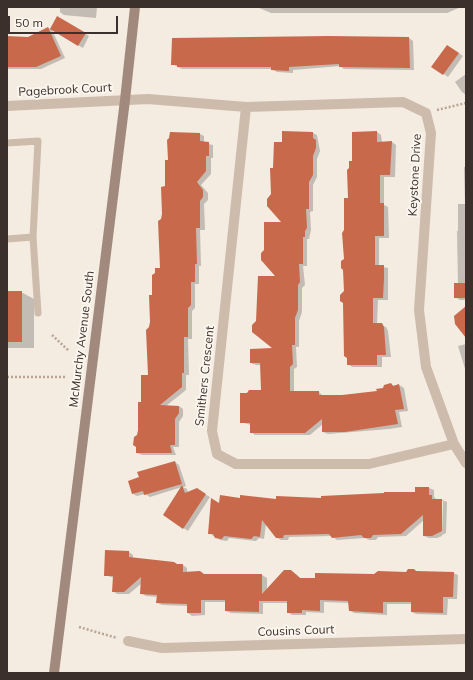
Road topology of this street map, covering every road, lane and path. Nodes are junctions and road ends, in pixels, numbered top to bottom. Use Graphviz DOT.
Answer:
graph roads {
  1 [pos="135,7"];
  2 [pos="125,100"];
  3 [pos="466,103"];
  4 [pos="7,106"];
  5 [pos="246,107"];
  6 [pos="426,113"];
  7 [pos="7,143"];
  8 [pos="33,237"];
  9 [pos="7,239"];
  10 [pos="38,312"];
  11 [pos="52,335"];
  12 [pos="69,351"];
  13 [pos="7,377"];
  14 [pos="67,377"];
  15 [pos="454,444"];
  16 [pos="466,463"];
  17 [pos="79,627"];
  18 [pos="466,639"];
  19 [pos="128,640"];
  20 [pos="54,673"];
  1 -- 2 [label="street, McMurchy Avenue South"];
  2 -- 4 [label="street, Pagebrook Court"];
  2 -- 5 [label="street"];
  2 -- 20 [label="street, McMurchy Avenue South"];
  3 -- 6 [label="path"];
  5 -- 6 [label="street"];
  5 -- 15 [label="street, Smithers Crescent"];
  6 -- 15 [label="street, Keystone Drive"];
  7 -- 8 [label="lane"];
  8 -- 9 [label="lane"];
  8 -- 10 [label="lane"];
  11 -- 12 [label="path"];
  13 -- 14 [label="path"];
  15 -- 16 [label="street, Keystone Drive"];
  17 -- 19 [label="path"];
  18 -- 19 [label="street, Cousins Court"];
}
